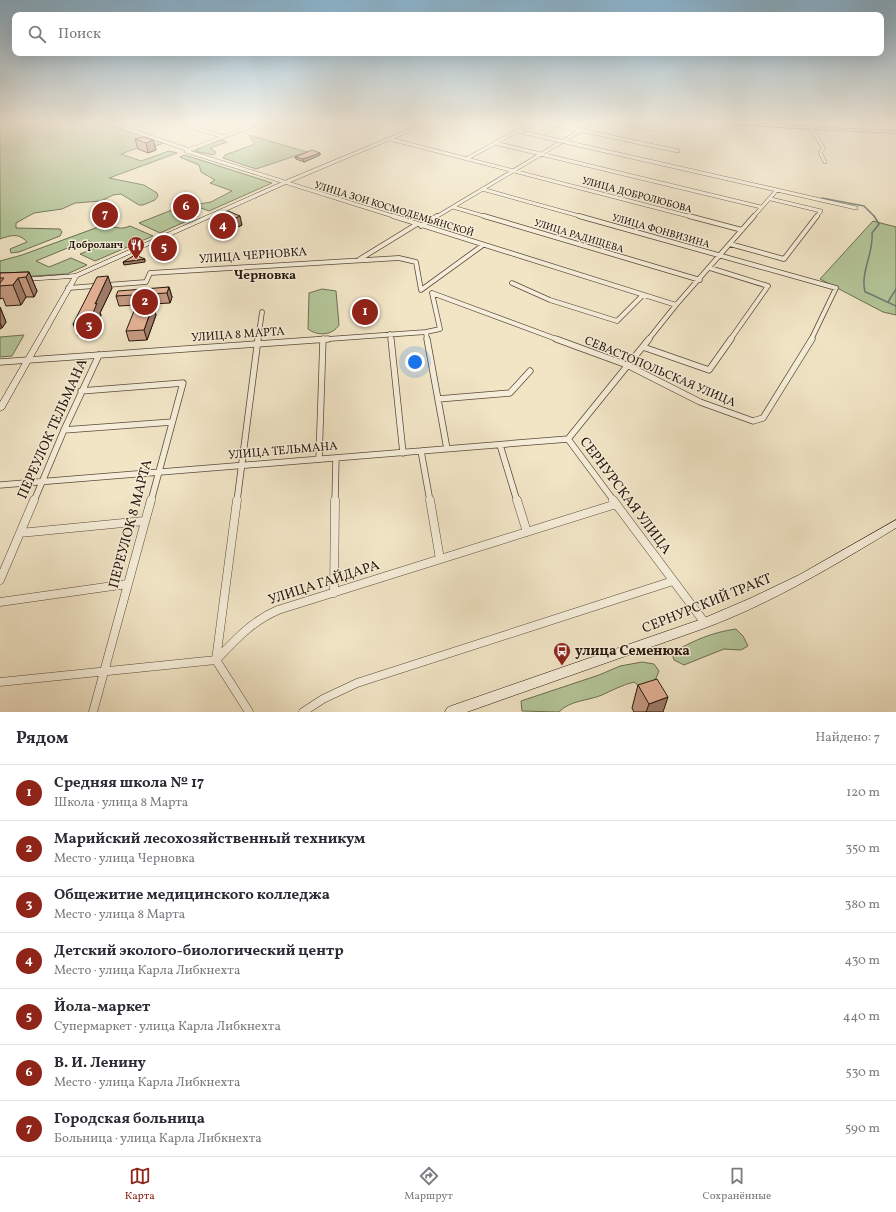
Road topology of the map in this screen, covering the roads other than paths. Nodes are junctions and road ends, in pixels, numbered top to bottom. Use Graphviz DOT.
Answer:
graph roads {
  1 [pos="202,156"];
  2 [pos="348,156"];
  3 [pos="455,156"];
  4 [pos="471,156"];
  5 [pos="537,156"];
  6 [pos="550,156"];
  7 [pos="626,156"];
  8 [pos="822,156"];
  9 [pos="466,159"];
  10 [pos="825,162"];
  11 [pos="513,171"];
  12 [pos="284,183"];
  13 [pos="482,189"];
  14 [pos="777,190"];
  15 [pos="771,199"];
  16 [pos="453,207"];
  17 [pos="761,207"];
  18 [pos="856,208"];
  19 [pos="419,225"];
  20 [pos="742,230"];
  21 [pos="730,244"];
  22 [pos="483,245"];
  23 [pos="720,256"];
  24 [pos="359,260"];
  25 [pos="710,268"];
  26 [pos="76,276"];
  27 [pos="20,279"];
  28 [pos="700,280"];
  29 [pos="512,283"];
  30 [pos="68,288"];
  31 [pos="836,288"];
  32 [pos="643,295"];
  33 [pos="676,305"];
  34 [pos="262,312"];
  35 [pos="426,332"];
  36 [pos="390,334"];
  37 [pos="323,339"];
  38 [pos="258,344"];
  39 [pos="643,347"];
  40 [pos="99,355"];
  41 [pos="28,360"];
  42 [pos="0,362"];
  43 [pos="627,365"];
  44 [pos="530,371"];
  45 [pos="82,391"];
  46 [pos="438,399"];
  47 [pos="0,409"];
  48 [pos="172,422"];
  49 [pos="64,430"];
  50 [pos="568,439"];
  51 [pos="500,445"];
  52 [pos="447,449"];
  53 [pos="421,451"];
  54 [pos="403,453"];
  55 [pos="336,458"];
  56 [pos="319,459"];
  57 [pos="242,466"];
  58 [pos="157,473"];
  59 [pos="42,482"];
  60 [pos="0,485"];
  61 [pos="616,504"];
  62 [pos="144,521"];
  63 [pos="896,524"];
  64 [pos="527,532"];
  65 [pos="20,533"];
  66 [pos="440,559"];
  67 [pos="0,580"];
  68 [pos="673,581"];
  69 [pos="128,584"];
  70 [pos="334,593"];
  71 [pos="0,602"];
  72 [pos="705,623"];
  73 [pos="216,660"];
  74 [pos="104,671"];
  75 [pos="0,682"];
  76 [pos="93,712"];
  77 [pos="249,712"];
  78 [pos="304,712"];
  79 [pos="450,712"];
  1 -- 12 [label="street, УЛИЦА ЗОИ КОСМОДЕМЬЯНСКОЙ"];
  2 -- 12 [label="main road"];
  3 -- 9 [label="street, УЛИЦА ДОБРОЛЮБОВА"];
  4 -- 9 [label="street"];
  5 -- 11 [label="street"];
  6 -- 17 [label="street"];
  7 -- 14 [label="street"];
  8 -- 10 [label="street"];
  9 -- 11 [label="street, УЛИЦА ДОБРОЛЮБОВА"];
  11 -- 13 [label="street"];
  11 -- 20 [label="street, УЛИЦА ДОБРОЛЮБОВА"];
  12 -- 19 [label="street, УЛИЦА ЗОИ КОСМОДЕМЬЯНСКОЙ"];
  12 -- 26 [label="main road"];
  13 -- 16 [label="street"];
  13 -- 23 [label="street, УЛИЦА ФОНВИЗИНА"];
  14 -- 15 [label="street, СЕРНУРСКАЯ УЛИЦА"];
  14 -- 18 [label="street"];
  15 -- 17 [label="street, СЕРНУРСКАЯ УЛИЦА"];
  15 -- 21 [label="street"];
  16 -- 19 [label="street"];
  16 -- 28 [label="street, УЛИЦА РАДИЩЕВА"];
  17 -- 20 [label="street, СЕРНУРСКАЯ УЛИЦА"];
  19 -- 22 [label="street, УЛИЦА ЗОИ КОСМОДЕМЬЯНСКОЙ"];
  19 -- 24 [label="street"];
  20 -- 21 [label="street, СЕРНУРСКАЯ УЛИЦА"];
  21 -- 23 [label="street, СЕРНУРСКАЯ УЛИЦА"];
  22 -- 24 [label="street, УЛИЦА ЧЕРНОВКА"];
  22 -- 32 [label="street, УЛИЦА ЗОИ КОСМОДЕМЬЯНСКОЙ"];
  23 -- 25 [label="street, СЕРНУРСКАЯ УЛИЦА"];
  23 -- 31 [label="street, УЛИЦА ФОНВИЗИНА"];
  24 -- 30 [label="street, УЛИЦА ЧЕРНОВКА"];
  25 -- 28 [label="street, СЕРНУРСКАЯ УЛИЦА"];
  25 -- 39 [label="street"];
  26 -- 27 [label="main road"];
  26 -- 30 [label="main road"];
  28 -- 33 [label="street, СЕРНУРСКАЯ УЛИЦА"];
  29 -- 32 [label="street"];
  30 -- 41 [label="main road"];
  31 -- 43 [label="street, СЕВАСТОПОЛЬСКАЯ УЛИЦА"];
  32 -- 33 [label="street, УЛИЦА ЗОИ КОСМОДЕМЬЯНСКОЙ"];
  33 -- 39 [label="street, СЕРНУРСКАЯ УЛИЦА"];
  34 -- 38 [label="street"];
  35 -- 36 [label="street, УЛИЦА 8 МАРТА"];
  35 -- 43 [label="street, СЕВАСТОПОЛЬСКАЯ УЛИЦА"];
  35 -- 46 [label="street"];
  36 -- 37 [label="street, УЛИЦА 8 МАРТА"];
  36 -- 54 [label="street"];
  37 -- 38 [label="street, УЛИЦА 8 МАРТА"];
  37 -- 56 [label="street"];
  38 -- 40 [label="street, УЛИЦА 8 МАРТА"];
  38 -- 57 [label="street"];
  39 -- 43 [label="street, СЕРНУРСКАЯ УЛИЦА"];
  40 -- 41 [label="street, УЛИЦА 8 МАРТА"];
  40 -- 45 [label="street, ПЕРЕУЛОК ТЕЛЬМАНА"];
  41 -- 42 [label="street, УЛИЦА 8 МАРТА"];
  41 -- 47 [label="main road"];
  43 -- 50 [label="street, СЕРНУРСКАЯ УЛИЦА"];
  44 -- 46 [label="street"];
  45 -- 48 [label="street, ПЕРЕУЛОК 8 МАРТА"];
  45 -- 49 [label="street, ПЕРЕУЛОК ТЕЛЬМАНА"];
  46 -- 52 [label="street"];
  48 -- 49 [label="street"];
  48 -- 58 [label="street, ПЕРЕУЛОК 8 МАРТА"];
  49 -- 59 [label="street, ПЕРЕУЛОК ТЕЛЬМАНА"];
  50 -- 51 [label="street, УЛИЦА ТЕЛЬМАНА"];
  50 -- 61 [label="street, СЕРНУРСКАЯ УЛИЦА"];
  51 -- 52 [label="street, УЛИЦА ТЕЛЬМАНА"];
  51 -- 64 [label="street"];
  52 -- 53 [label="street, УЛИЦА ТЕЛЬМАНА"];
  53 -- 54 [label="street, УЛИЦА ТЕЛЬМАНА"];
  53 -- 66 [label="street"];
  54 -- 55 [label="street, УЛИЦА ТЕЛЬМАНА"];
  55 -- 56 [label="street, УЛИЦА ТЕЛЬМАНА"];
  55 -- 70 [label="street"];
  56 -- 57 [label="street, УЛИЦА ТЕЛЬМАНА"];
  57 -- 58 [label="street, УЛИЦА ТЕЛЬМАНА"];
  57 -- 73 [label="street"];
  58 -- 59 [label="street, УЛИЦА ТЕЛЬМАНА"];
  58 -- 62 [label="street, ПЕРЕУЛОК 8 МАРТА"];
  59 -- 60 [label="street, УЛИЦА ТЕЛЬМАНА"];
  59 -- 65 [label="street, ПЕРЕУЛОК ТЕЛЬМАНА"];
  61 -- 64 [label="street, УЛИЦА ГАЙДАРА"];
  61 -- 68 [label="street, СЕРНУРСКАЯ УЛИЦА"];
  62 -- 65 [label="street"];
  62 -- 69 [label="street, ПЕРЕУЛОК 8 МАРТА"];
  63 -- 72 [label="main road, СЕРНУРСКИЙ ТРАКТ"];
  64 -- 66 [label="street, УЛИЦА ГАЙДАРА"];
  65 -- 67 [label="street, ПЕРЕУЛОК ТЕЛЬМАНА"];
  66 -- 70 [label="street, УЛИЦА ГАЙДАРА"];
  68 -- 72 [label="street, СЕРНУРСКАЯ УЛИЦА"];
  68 -- 78 [label="street"];
  69 -- 71 [label="street"];
  69 -- 74 [label="street, ПЕРЕУЛОК 8 МАРТА"];
  70 -- 73 [label="street, УЛИЦА ГАЙДАРА"];
  72 -- 79 [label="main road, СЕРНУРСКИЙ ТРАКТ"];
  73 -- 74 [label="street"];
  73 -- 77 [label="street"];
  74 -- 75 [label="street"];
  74 -- 76 [label="street, ПЕРЕУЛОК 8 МАРТА"];
}
